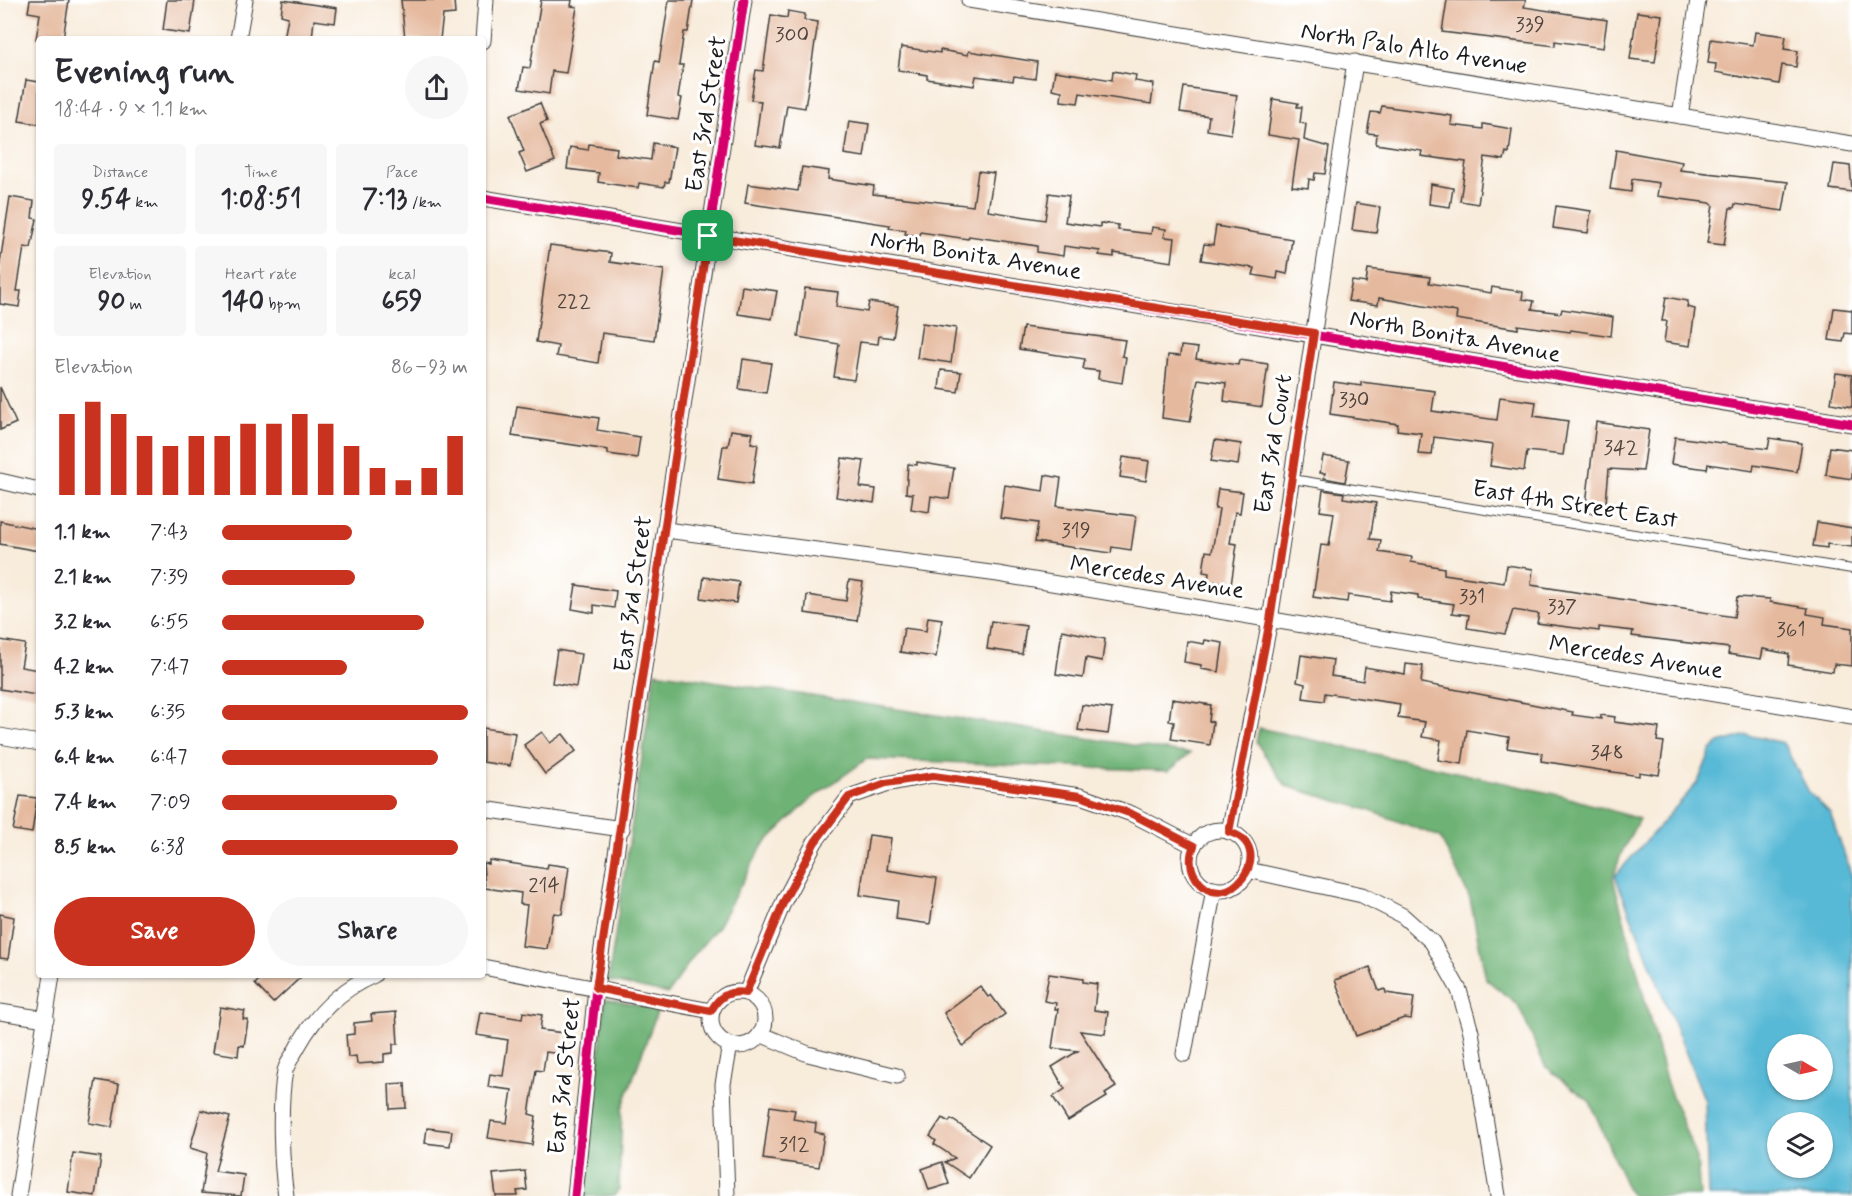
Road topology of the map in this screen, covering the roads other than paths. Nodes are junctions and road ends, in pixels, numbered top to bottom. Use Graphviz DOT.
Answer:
graph roads {
  1 [pos="244,0"];
  2 [pos="486,0"];
  3 [pos="744,0"];
  4 [pos="969,0"];
  5 [pos="1698,0"];
  6 [pos="238,36"];
  7 [pos="483,36"];
  8 [pos="1355,63"];
  9 [pos="1680,116"];
  10 [pos="1852,144"];
  11 [pos="486,199"];
  12 [pos="708,236"];
  13 [pos="1314,333"];
  14 [pos="1852,424"];
  15 [pos="1292,479"];
  16 [pos="0,481"];
  17 [pos="36,489"];
  18 [pos="666,530"];
  19 [pos="1852,570"];
  20 [pos="1270,620"];
  21 [pos="1852,717"];
  22 [pos="0,736"];
  23 [pos="36,742"];
  24 [pos="486,809"];
  25 [pos="622,829"];
  26 [pos="1229,832"];
  27 [pos="1194,846"];
  28 [pos="1248,870"];
  29 [pos="1214,890"];
  30 [pos="486,968"];
  31 [pos="52,978"];
  32 [pos="369,978"];
  33 [pos="596,988"];
  34 [pos="746,993"];
  35 [pos="711,1011"];
  36 [pos="0,1012"];
  37 [pos="46,1019"];
  38 [pos="760,1034"];
  39 [pos="730,1045"];
  40 [pos="1184,1054"];
  41 [pos="897,1077"];
  42 [pos="18,1196"];
  43 [pos="286,1196"];
  44 [pos="575,1196"];
  45 [pos="727,1196"];
  46 [pos="1498,1196"];
  1 -- 6 [label="street"];
  2 -- 7 [label="street"];
  3 -- 12 [label="street, East 3rd Street"];
  4 -- 8 [label="street, North Palo Alto Avenue"];
  5 -- 9 [label="street"];
  8 -- 9 [label="street, North Palo Alto Avenue"];
  8 -- 13 [label="street, East 3rd Court"];
  9 -- 10 [label="street, North Palo Alto Avenue"];
  11 -- 12 [label="street, North Bonita Avenue"];
  12 -- 13 [label="street, North Bonita Avenue"];
  12 -- 18 [label="street, East 3rd Street"];
  13 -- 14 [label="street, North Bonita Avenue"];
  13 -- 15 [label="street, East 3rd Court"];
  15 -- 19 [label="lane, East 4th Street East"];
  15 -- 20 [label="street, East 3rd Court"];
  16 -- 17 [label="street"];
  18 -- 20 [label="street, Mercedes Avenue"];
  18 -- 25 [label="street, East 3rd Street"];
  20 -- 21 [label="street, Mercedes Avenue"];
  20 -- 26 [label="street, East 3rd Court"];
  22 -- 23 [label="street"];
  24 -- 25 [label="street"];
  25 -- 33 [label="street, East 3rd Street"];
  26 -- 27 [label="street"];
  26 -- 28 [label="street"];
  27 -- 29 [label="street"];
  27 -- 34 [label="street"];
  28 -- 29 [label="street"];
  28 -- 46 [label="street"];
  29 -- 40 [label="street"];
  30 -- 33 [label="street"];
  31 -- 37 [label="street"];
  32 -- 43 [label="street"];
  33 -- 35 [label="street"];
  33 -- 44 [label="street, East 3rd Street"];
  34 -- 35 [label="street"];
  34 -- 38 [label="street"];
  35 -- 39 [label="street"];
  36 -- 37 [label="street"];
  37 -- 42 [label="street"];
  38 -- 39 [label="street"];
  38 -- 41 [label="street"];
  39 -- 45 [label="street"];
}
